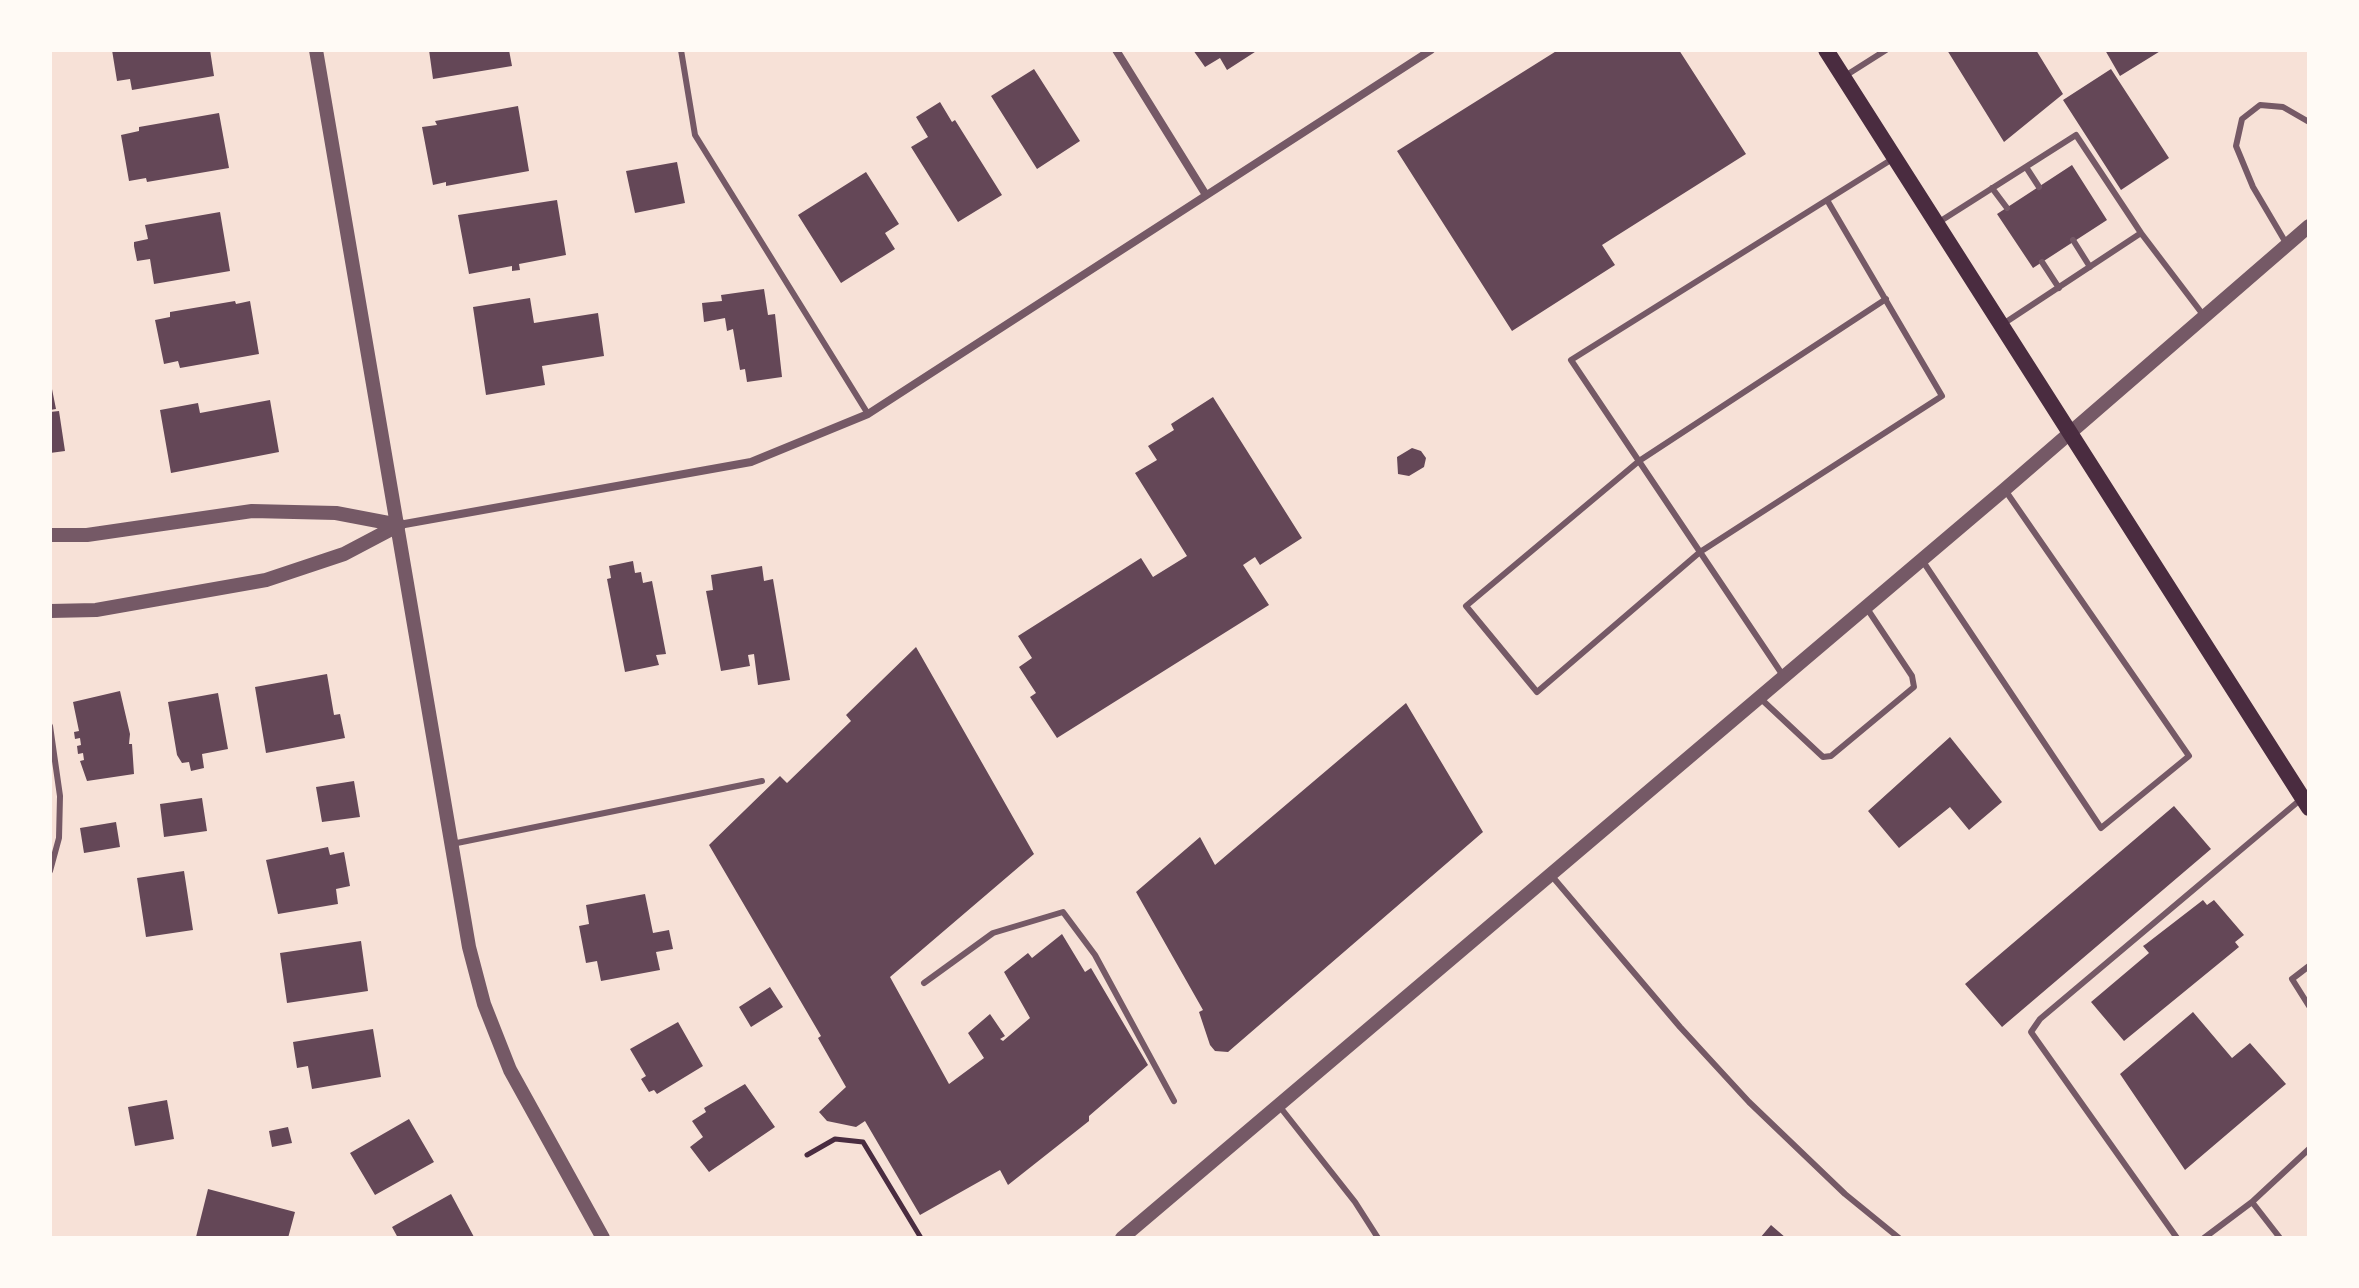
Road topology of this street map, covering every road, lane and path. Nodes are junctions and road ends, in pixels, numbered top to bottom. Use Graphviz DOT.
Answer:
graph roads {
  1 [pos="316,50"];
  2 [pos="681,50"];
  3 [pos="1116,50"];
  4 [pos="1431,50"];
  5 [pos="1826,50"];
  6 [pos="1886,50"];
  7 [pos="1843,77"];
  8 [pos="2309,122"];
  9 [pos="1894,158"];
  10 [pos="2026,167"];
  11 [pos="2039,187"];
  12 [pos="1992,188"];
  13 [pos="1206,195"];
  14 [pos="1827,200"];
  15 [pos="2007,208"];
  16 [pos="1939,222"];
  17 [pos="2309,226"];
  18 [pos="2141,233"];
  19 [pos="2073,240"];
  20 [pos="2287,244"];
  21 [pos="2042,262"];
  22 [pos="2090,267"];
  23 [pos="2059,288"];
  24 [pos="1886,299"];
  25 [pos="2204,316"];
  26 [pos="2001,325"];
  27 [pos="868,414"];
  28 [pos="2070,434"];
  29 [pos="1639,461"];
  30 [pos="2004,490"];
  31 [pos="399,525"];
  32 [pos="50,535"];
  33 [pos="1700,552"];
  34 [pos="1922,560"];
  35 [pos="1866,607"];
  36 [pos="50,611"];
  37 [pos="1784,677"];
  38 [pos="1760,698"];
  39 [pos="50,726"];
  40 [pos="762,781"];
  41 [pos="2306,803"];
  42 [pos="452,844"];
  43 [pos="50,871"];
  44 [pos="1551,875"];
  45 [pos="2309,966"];
  46 [pos="924,983"];
  47 [pos="2309,1006"];
  48 [pos="1174,1101"];
  49 [pos="1277,1103"];
  50 [pos="2309,1149"];
  51 [pos="807,1155"];
  52 [pos="2252,1202"];
  53 [pos="603,1238"];
  54 [pos="921,1238"];
  55 [pos="1122,1238"];
  56 [pos="1378,1238"];
  57 [pos="1899,1238"];
  58 [pos="2177,1238"];
  59 [pos="2204,1238"];
  60 [pos="2280,1238"];
  1 -- 31 [label="street"];
  2 -- 27 [label="lane"];
  3 -- 13 [label="street"];
  4 -- 13 [label="street"];
  5 -- 7 [label="main road"];
  6 -- 7 [label="lane"];
  7 -- 9 [label="main road"];
  8 -- 20 [label="lane"];
  9 -- 14 [label="lane"];
  9 -- 16 [label="main road"];
  10 -- 11 [label="lane"];
  10 -- 12 [label="lane"];
  10 -- 18 [label="lane"];
  12 -- 15 [label="lane"];
  12 -- 16 [label="lane"];
  13 -- 27 [label="street"];
  14 -- 24 [label="lane"];
  14 -- 29 [label="lane"];
  16 -- 26 [label="main road"];
  17 -- 20 [label="street"];
  18 -- 22 [label="lane"];
  18 -- 25 [label="lane"];
  19 -- 22 [label="lane"];
  20 -- 25 [label="street"];
  21 -- 23 [label="lane"];
  22 -- 23 [label="lane"];
  23 -- 26 [label="lane"];
  24 -- 29 [label="lane"];
  24 -- 33 [label="lane"];
  25 -- 28 [label="street"];
  26 -- 28 [label="main road"];
  27 -- 31 [label="street"];
  28 -- 30 [label="street"];
  28 -- 41 [label="main road"];
  29 -- 33 [label="lane"];
  29 -- 33 [label="lane"];
  30 -- 34 [label="street"];
  30 -- 34 [label="lane"];
  31 -- 32 [label="street"];
  31 -- 36 [label="street"];
  31 -- 42 [label="street"];
  33 -- 37 [label="lane"];
  34 -- 35 [label="street"];
  35 -- 37 [label="street"];
  35 -- 38 [label="lane"];
  37 -- 38 [label="street"];
  38 -- 44 [label="street"];
  39 -- 43 [label="lane"];
  40 -- 42 [label="lane"];
  41 -- 58 [label="lane"];
  42 -- 53 [label="street"];
  44 -- 49 [label="street"];
  44 -- 57 [label="lane"];
  45 -- 47 [label="lane"];
  46 -- 48 [label="lane"];
  49 -- 55 [label="street"];
  49 -- 56 [label="lane"];
  50 -- 52 [label="lane"];
  51 -- 54 [label="path"];
  52 -- 59 [label="lane"];
  52 -- 60 [label="lane"];
}
